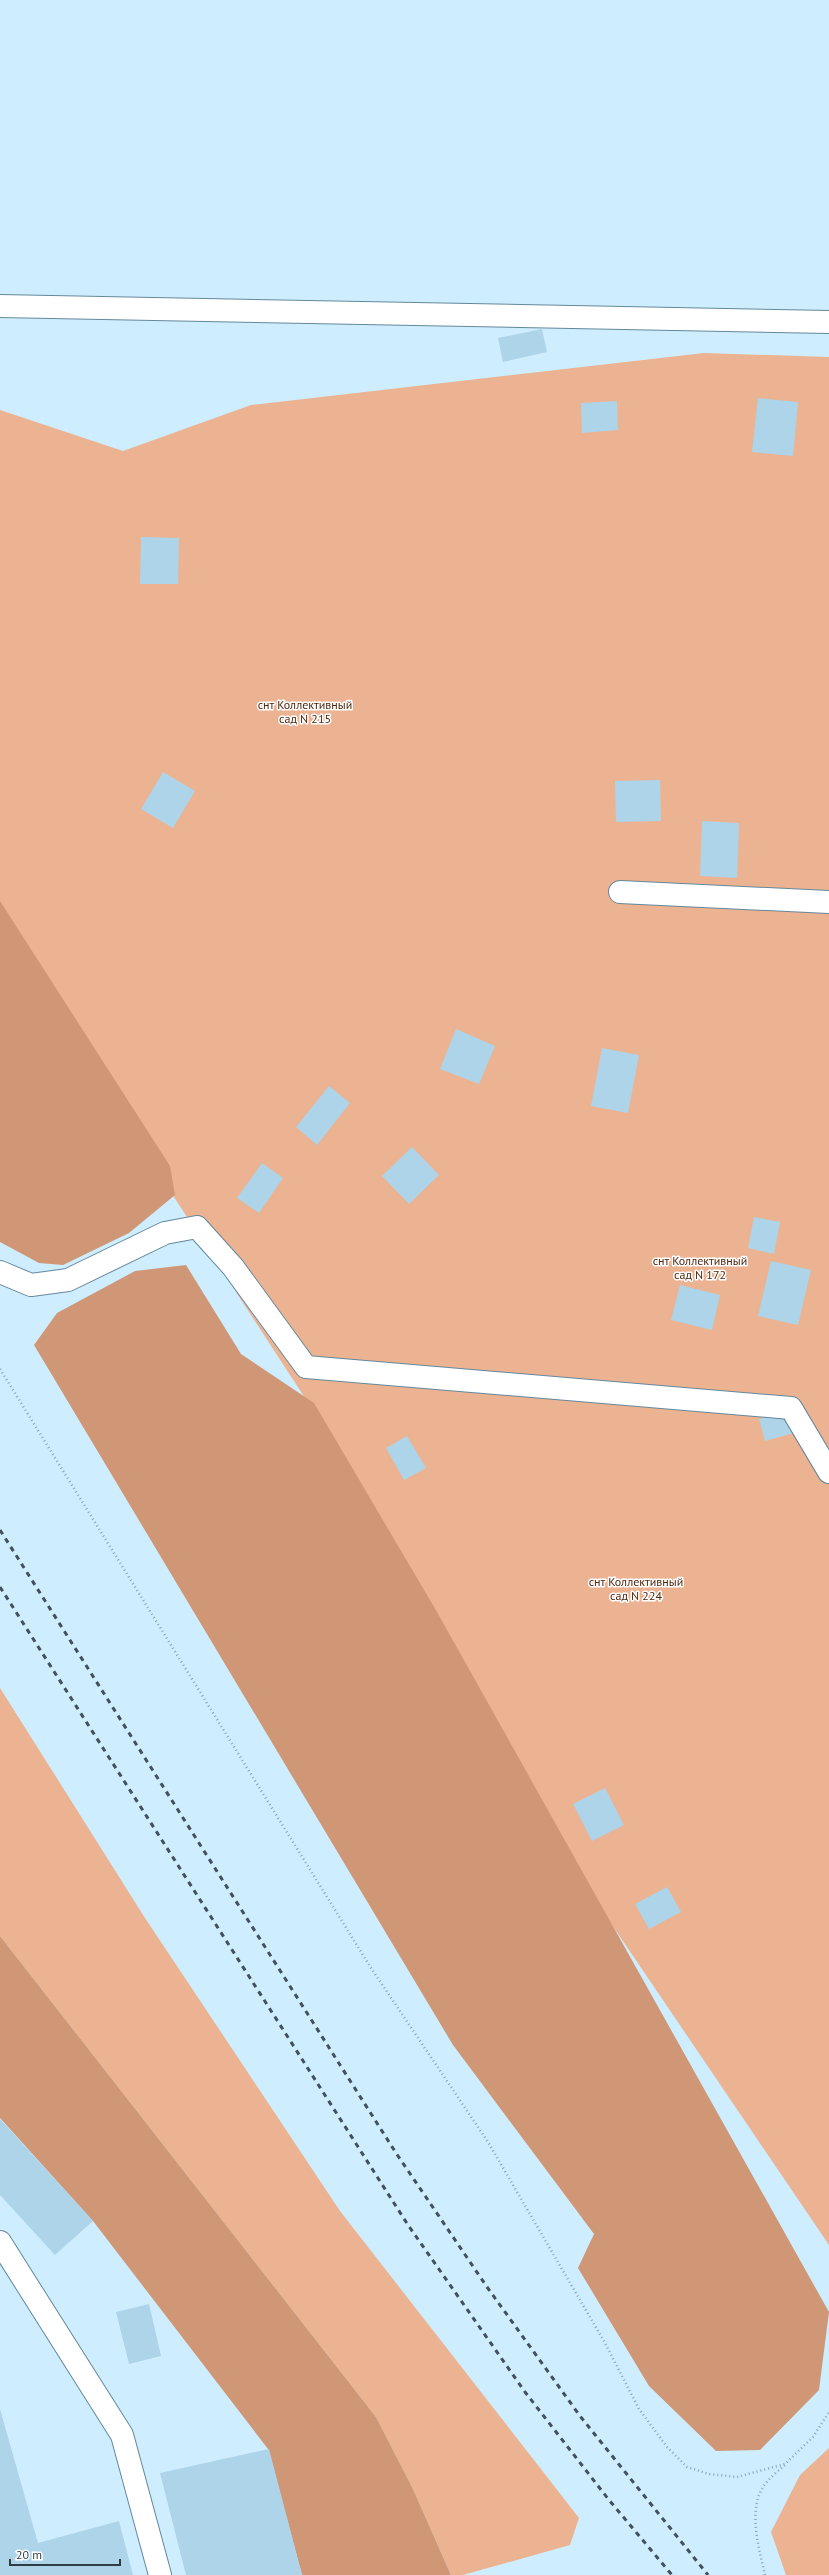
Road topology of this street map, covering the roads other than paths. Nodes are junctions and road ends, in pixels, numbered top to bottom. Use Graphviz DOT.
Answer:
graph roads {
  1 [pos="0,306"];
  2 [pos="829,322"];
  3 [pos="620,892"];
  4 [pos="829,902"];
  5 [pos="0,1272"];
  6 [pos="829,1472"];
  7 [pos="0,2242"];
  8 [pos="160,2575"];
  1 -- 2 [label="street"];
  3 -- 4 [label="street"];
  5 -- 6 [label="street"];
  7 -- 8 [label="street"];
}
